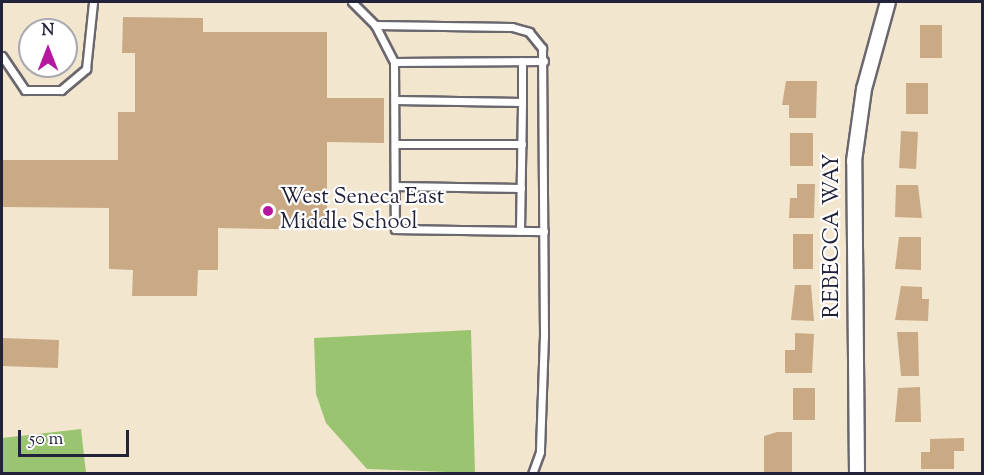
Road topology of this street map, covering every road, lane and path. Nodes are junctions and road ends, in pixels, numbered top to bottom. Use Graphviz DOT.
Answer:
graph roads {
  1 [pos="93,2"];
  2 [pos="352,2"];
  3 [pos="888,2"];
  4 [pos="375,25"];
  5 [pos="2,56"];
  6 [pos="522,61"];
  7 [pos="544,61"];
  8 [pos="394,62"];
  9 [pos="395,100"];
  10 [pos="522,102"];
  11 [pos="395,144"];
  12 [pos="522,144"];
  13 [pos="395,186"];
  14 [pos="521,188"];
  15 [pos="520,231"];
  16 [pos="544,231"];
  17 [pos="532,474"];
  18 [pos="857,474"];
  1 -- 5 [label="lane"];
  2 -- 4 [label="lane"];
  3 -- 18 [label="street, REBECCA WAY"];
  4 -- 7 [label="lane"];
  4 -- 8 [label="lane"];
  6 -- 7 [label="lane"];
  6 -- 8 [label="lane"];
  6 -- 10 [label="lane"];
  7 -- 16 [label="lane"];
  8 -- 9 [label="lane"];
  9 -- 10 [label="lane"];
  9 -- 11 [label="lane"];
  10 -- 12 [label="lane"];
  11 -- 12 [label="lane"];
  11 -- 13 [label="lane"];
  12 -- 14 [label="lane"];
  13 -- 14 [label="lane"];
  13 -- 15 [label="lane"];
  14 -- 15 [label="lane"];
  15 -- 16 [label="lane"];
  16 -- 17 [label="lane"];
}
